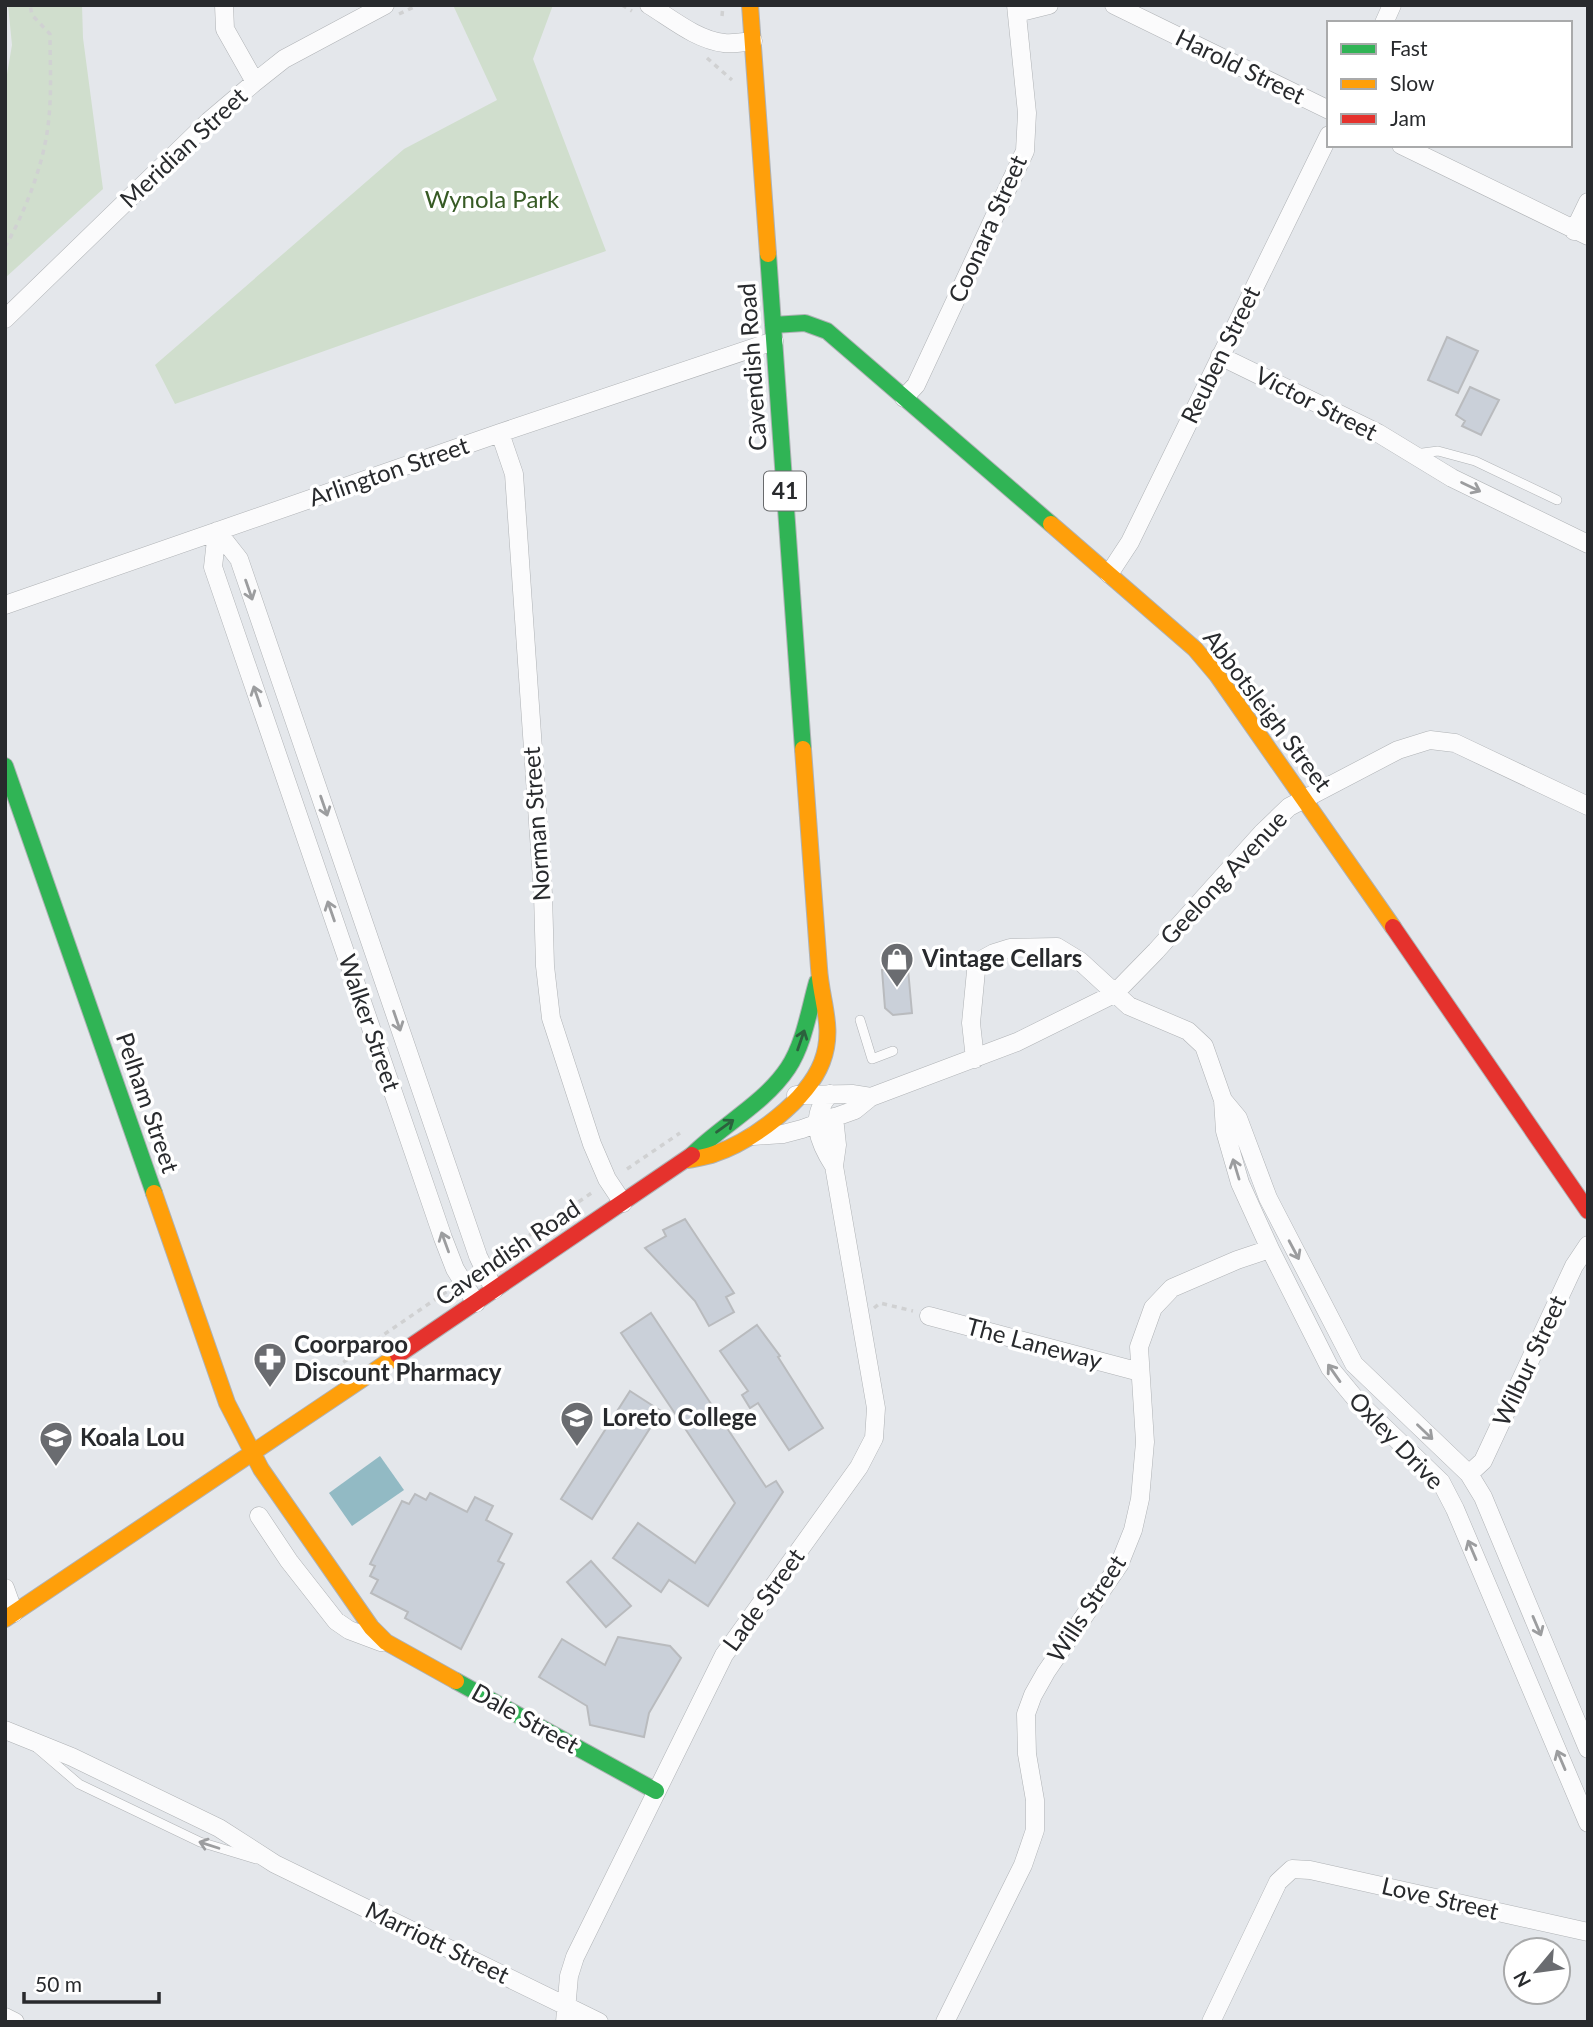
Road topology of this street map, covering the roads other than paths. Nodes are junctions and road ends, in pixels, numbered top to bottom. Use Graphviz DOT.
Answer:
graph roads {
  1 [pos="224,5"];
  2 [pos="385,5"];
  3 [pos="750,5"];
  4 [pos="1049,5"];
  5 [pos="1114,5"];
  6 [pos="1392,5"];
  7 [pos="641,9"];
  8 [pos="1016,9"];
  9 [pos="1385,21"];
  10 [pos="753,41"];
  11 [pos="255,82"];
  12 [pos="1327,109"];
  13 [pos="1327,139"];
  14 [pos="1405,147"];
  15 [pos="1588,202"];
  16 [pos="1581,234"];
  17 [pos="5,319"];
  18 [pos="774,333"];
  19 [pos="1220,356"];
  20 [pos="904,398"];
  21 [pos="500,433"];
  22 [pos="1411,455"];
  23 [pos="1557,500"];
  24 [pos="217,531"];
  25 [pos="1588,544"];
  26 [pos="1110,574"];
  27 [pos="5,605"];
  28 [pos="298,730"];
  29 [pos="272,740"];
  30 [pos="5,766"];
  31 [pos="1305,799"];
  32 [pos="1588,806"];
  33 [pos="819,976"];
  34 [pos="1114,994"];
  35 [pos="860,1020"];
  36 [pos="893,1051"];
  37 [pos="975,1059"];
  38 [pos="765,1094"];
  39 [pos="804,1094"];
  40 [pos="830,1094"];
  41 [pos="871,1097"];
  42 [pos="1223,1100"];
  43 [pos="834,1117"];
  44 [pos="817,1124"];
  45 [pos="748,1136"];
  46 [pos="688,1160"];
  47 [pos="834,1167"];
  48 [pos="623,1203"];
  49 [pos="1587,1209"];
  50 [pos="1588,1245"];
  51 [pos="1270,1249"];
  52 [pos="494,1290"];
  53 [pos="476,1303"];
  54 [pos="929,1316"];
  55 [pos="1140,1372"];
  56 [pos="253,1452"];
  57 [pos="1469,1474"];
  58 [pos="259,1516"];
  59 [pos="5,1588"];
  60 [pos="9,1616"];
  61 [pos="394,1648"];
  62 [pos="5,1730"];
  63 [pos="1588,1749"];
  64 [pos="656,1791"];
  65 [pos="1588,1822"];
  66 [pos="1588,1932"];
  67 [pos="566,2014"];
  68 [pos="5,2017"];
  69 [pos="589,2019"];
  70 [pos="15,2022"];
  71 [pos="945,2022"];
  72 [pos="1211,2022"];
  1 -- 11 [label="street"];
  2 -- 11 [label="street, Meridian Street"];
  3 -- 10 [label="street, Cavendish Road / 41"];
  4 -- 8 [label="street"];
  5 -- 12 [label="street, Harold Street"];
  6 -- 9 [label="street"];
  7 -- 10 [label="street"];
  8 -- 20 [label="street, Coonara Street"];
  10 -- 18 [label="street, Cavendish Road / 41"];
  11 -- 17 [label="street, Meridian Street"];
  13 -- 19 [label="street, Reuben Street"];
  14 -- 16 [label="street"];
  15 -- 16 [label="street"];
  18 -- 20 [label="street, Abbotsleigh Street"];
  18 -- 21 [label="street, Arlington Street"];
  18 -- 33 [label="street, Cavendish Road / 41"];
  19 -- 22 [label="street, Victor Street"];
  19 -- 26 [label="street, Reuben Street"];
  20 -- 26 [label="street, Abbotsleigh Street"];
  21 -- 24 [label="street, Arlington Street"];
  21 -- 48 [label="street, Norman Street"];
  22 -- 23 [label="lane"];
  22 -- 25 [label="street, Victor Street, one-way"];
  24 -- 27 [label="street, Arlington Street"];
  24 -- 28 [label="street, Walker Street, one-way"];
  29 -- 24 [label="street, Walker Street, one-way"];
  26 -- 31 [label="street, Abbotsleigh Street"];
  28 -- 29 [label="street"];
  28 -- 52 [label="street, Walker Street, one-way"];
  53 -- 29 [label="street, Walker Street, one-way"];
  30 -- 56 [label="street, Pelham Street"];
  31 -- 32 [label="street, Geelong Avenue"];
  31 -- 34 [label="street, Geelong Avenue"];
  31 -- 49 [label="street, Abbotsleigh Street"];
  38 -- 33 [label="street, Cavendish Road / 41, one-way"];
  33 -- 39 [label="street, Cavendish Road / 41"];
  34 -- 37 [label="street, Geelong Avenue"];
  34 -- 37 [label="street, Oxley Drive"];
  34 -- 42 [label="street, Oxley Drive"];
  35 -- 36 [label="lane"];
  37 -- 41 [label="street, Geelong Avenue"];
  38 -- 39 [label="street, Geelong Avenue"];
  46 -- 38 [label="street, Cavendish Road / 41, one-way"];
  39 -- 40 [label="street, Geelong Avenue"];
  39 -- 45 [label="street, Cavendish Road / 41"];
  40 -- 41 [label="street, Geelong Avenue"];
  40 -- 44 [label="street"];
  41 -- 43 [label="street, Geelong Avenue"];
  51 -- 42 [label="street, Oxley Drive, one-way"];
  42 -- 57 [label="street, Oxley Drive, one-way"];
  43 -- 44 [label="street, Geelong Avenue"];
  43 -- 47 [label="street, Lade Street"];
  44 -- 45 [label="street, Geelong Avenue"];
  44 -- 47 [label="street, Lade Street"];
  45 -- 46 [label="street, Cavendish Road / 41"];
  46 -- 48 [label="street, Cavendish Road / 41"];
  47 -- 64 [label="street, Lade Street"];
  48 -- 52 [label="street, Cavendish Road / 41"];
  50 -- 57 [label="street, Wilbur Street"];
  51 -- 55 [label="street, Wills Street"];
  65 -- 51 [label="street, Oxley Drive, one-way"];
  52 -- 53 [label="street, Cavendish Road / 41"];
  53 -- 56 [label="street, Cavendish Road / 41"];
  54 -- 55 [label="street, The Laneway"];
  55 -- 71 [label="street, Wills Street"];
  56 -- 60 [label="street, Cavendish Road / 41"];
  56 -- 61 [label="street, Dale Street"];
  57 -- 63 [label="street, Oxley Drive, one-way"];
  58 -- 61 [label="street, Dale Street"];
  59 -- 60 [label="street"];
  61 -- 64 [label="street, Dale Street"];
  62 -- 67 [label="street, Marriott Street"];
  64 -- 67 [label="street, Lade Street"];
  66 -- 72 [label="street, Love Street"];
  67 -- 69 [label="street, Marriott Street"];
  68 -- 70 [label="street"];
}
